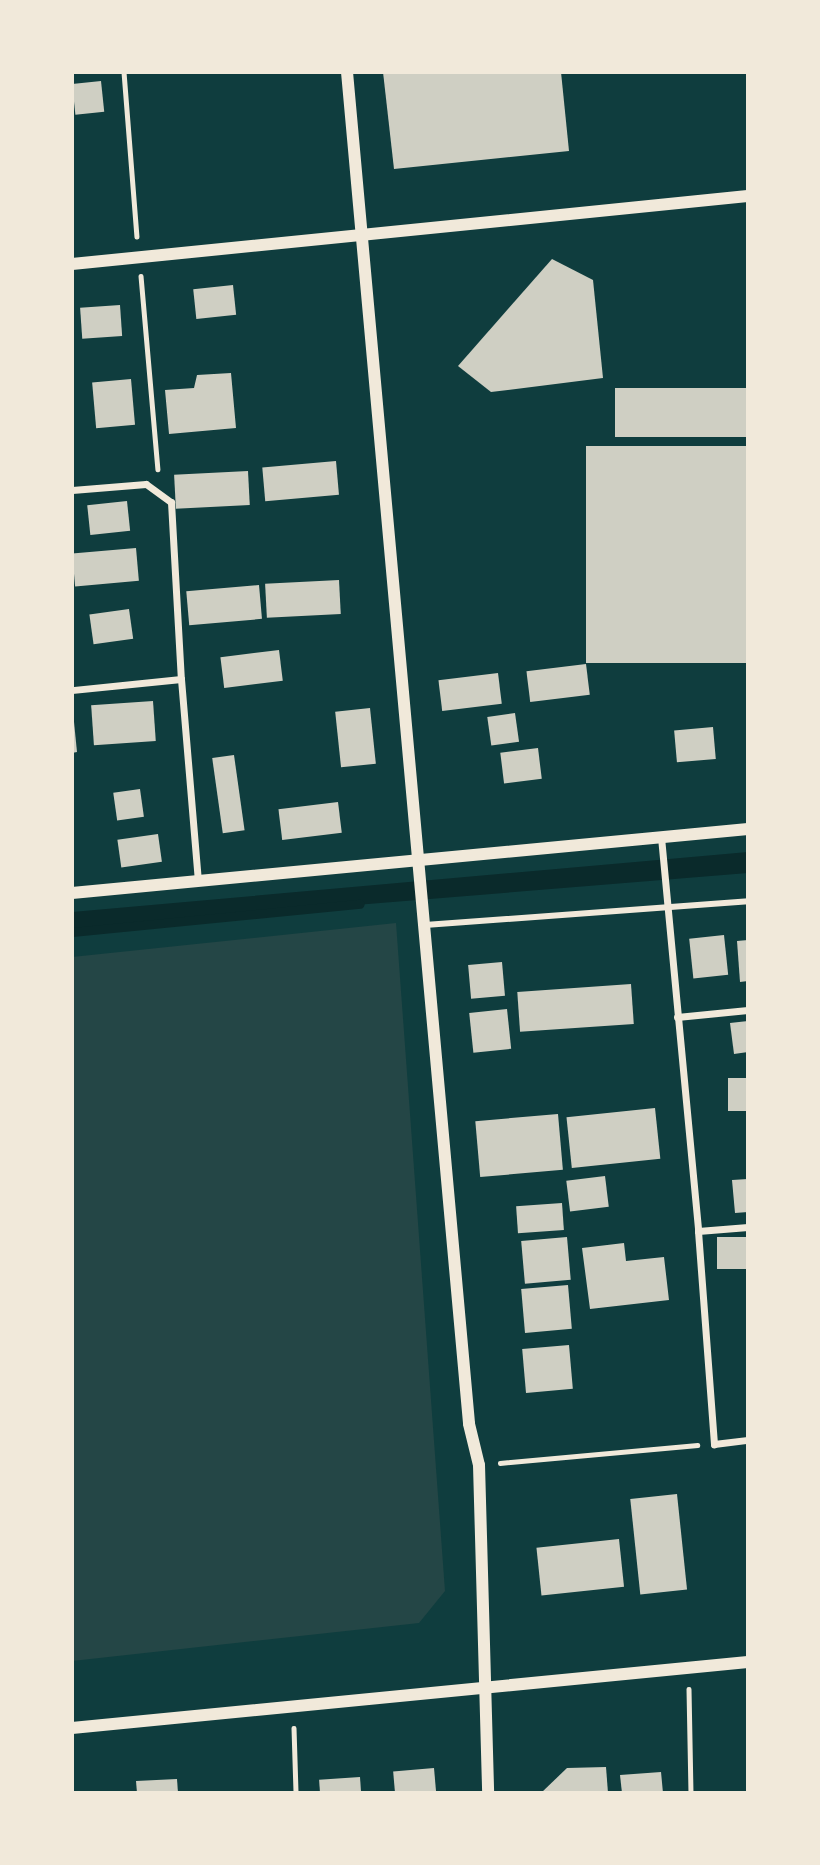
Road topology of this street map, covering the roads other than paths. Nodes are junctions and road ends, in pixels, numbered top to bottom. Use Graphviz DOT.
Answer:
graph roads {
  1 [pos="347,72"];
  2 [pos="748,196"];
  3 [pos="362,236"];
  4 [pos="72,264"];
  5 [pos="72,490"];
  6 [pos="181,680"];
  7 [pos="72,691"];
  8 [pos="748,829"];
  9 [pos="662,838"];
  10 [pos="418,860"];
  11 [pos="198,881"];
  12 [pos="72,893"];
  13 [pos="748,901"];
  14 [pos="666,909"];
  15 [pos="425,925"];
  16 [pos="748,1010"];
  17 [pos="677,1017"];
  18 [pos="748,1227"];
  19 [pos="698,1231"];
  20 [pos="748,1440"];
  21 [pos="748,1662"];
  22 [pos="484,1686"];
  23 [pos="72,1728"];
  24 [pos="488,1793"];
  1 -- 3 [label="street"];
  2 -- 3 [label="street"];
  3 -- 4 [label="street"];
  3 -- 10 [label="street"];
  5 -- 6 [label="street"];
  6 -- 7 [label="street"];
  6 -- 11 [label="street"];
  8 -- 9 [label="street"];
  9 -- 10 [label="street"];
  9 -- 14 [label="street"];
  10 -- 11 [label="street"];
  10 -- 15 [label="street"];
  11 -- 12 [label="street"];
  13 -- 14 [label="street"];
  14 -- 15 [label="street"];
  14 -- 17 [label="street"];
  15 -- 22 [label="street"];
  16 -- 17 [label="street"];
  17 -- 19 [label="street"];
  18 -- 19 [label="street"];
  19 -- 20 [label="street"];
  21 -- 22 [label="street"];
  22 -- 23 [label="street"];
  22 -- 24 [label="street"];
}
